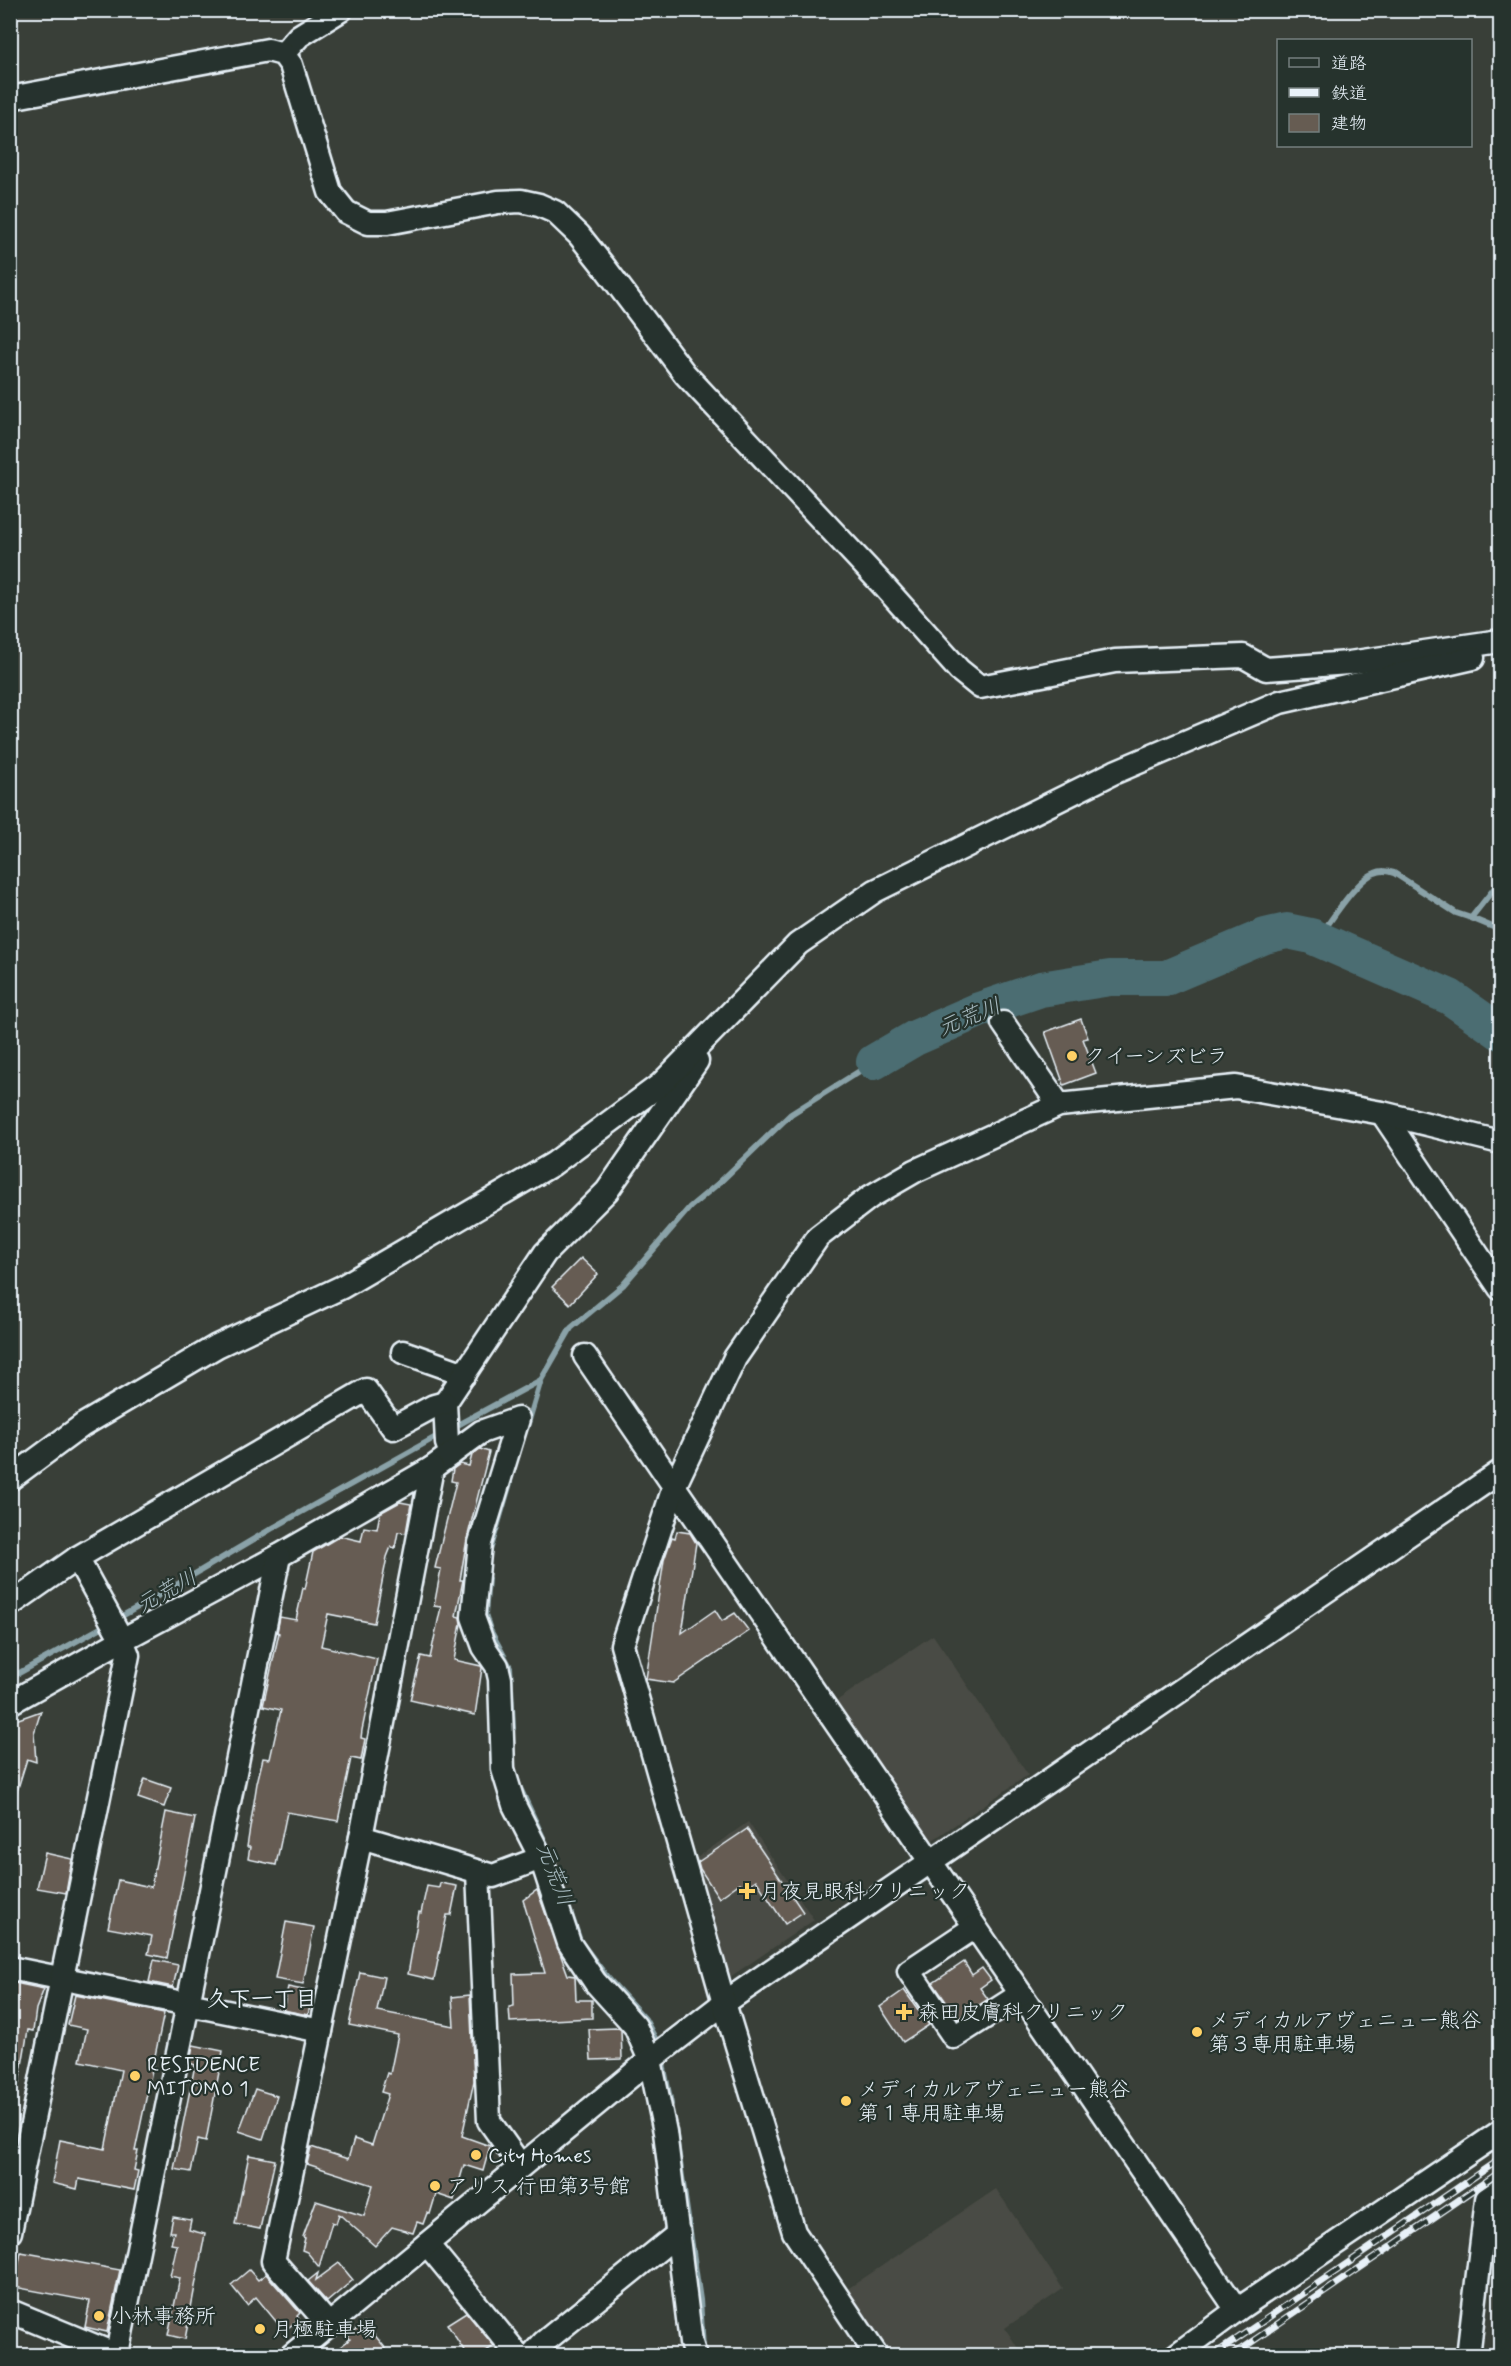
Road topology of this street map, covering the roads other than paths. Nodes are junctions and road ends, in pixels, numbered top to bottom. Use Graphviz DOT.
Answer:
graph roads {
  1 [pos="341,10"];
  2 [pos="283,54"];
  3 [pos="10,98"];
  4 [pos="1500,641"];
  5 [pos="1500,651"];
  6 [pos="1003,1023"];
  7 [pos="700,1044"];
  8 [pos="1059,1105"];
  9 [pos="1382,1113"];
  10 [pos="1500,1142"];
  11 [pos="1500,1288"];
  12 [pos="403,1352"];
  13 [pos="585,1356"];
  14 [pos="465,1374"];
  15 [pos="445,1408"];
  16 [pos="449,1449"];
  17 [pos="432,1468"];
  18 [pos="1500,1472"];
  19 [pos="10,1479"];
  20 [pos="674,1487"];
  21 [pos="279,1556"];
  22 [pos="77,1558"];
  23 [pos="10,1605"];
  24 [pos="120,1636"];
  25 [pos="10,1703"];
  26 [pos="361,1837"];
  27 [pos="541,1858"];
  28 [pos="930,1862"];
  29 [pos="478,1872"];
  30 [pos="975,1928"];
  31 [pos="10,1968"];
  32 [pos="62,1978"];
  33 [pos="1021,1994"];
  34 [pos="724,2003"];
  35 [pos="187,2004"];
  36 [pos="321,2031"];
  37 [pos="650,2060"];
  38 [pos="1500,2132"];
  39 [pos="521,2166"];
  40 [pos="1500,2190"];
  41 [pos="10,2232"];
  42 [pos="679,2233"];
  43 [pos="427,2244"];
  44 [pos="1237,2310"];
  45 [pos="10,2311"];
  46 [pos="329,2325"];
  47 [pos="118,2354"];
  48 [pos="291,2355"];
  49 [pos="519,2355"];
  50 [pos="531,2355"];
  51 [pos="695,2355"];
  52 [pos="877,2355"];
  53 [pos="1175,2355"];
  54 [pos="1468,2355"];
  1 -- 2 [label="street"];
  2 -- 3 [label="street"];
  2 -- 4 [label="street"];
  5 -- 7 [label="street"];
  6 -- 8 [label="street"];
  7 -- 14 [label="street"];
  7 -- 19 [label="street"];
  8 -- 9 [label="street"];
  8 -- 20 [label="street"];
  9 -- 10 [label="street"];
  9 -- 11 [label="street"];
  12 -- 14 [label="street"];
  13 -- 20 [label="street"];
  14 -- 15 [label="street"];
  15 -- 16 [label="street"];
  15 -- 22 [label="street"];
  16 -- 17 [label="street"];
  16 -- 27 [label="street"];
  17 -- 21 [label="street"];
  17 -- 26 [label="street"];
  18 -- 28 [label="street"];
  20 -- 28 [label="street"];
  20 -- 34 [label="street"];
  21 -- 24 [label="street"];
  21 -- 35 [label="street"];
  22 -- 23 [label="street"];
  22 -- 24 [label="street"];
  24 -- 25 [label="street"];
  24 -- 32 [label="street"];
  26 -- 29 [label="street"];
  26 -- 36 [label="street"];
  27 -- 29 [label="street"];
  27 -- 37 [label="street"];
  28 -- 30 [label="street"];
  28 -- 34 [label="street"];
  29 -- 39 [label="street"];
  30 -- 33 [label="street"];
  30 -- 33 [label="street"];
  31 -- 32 [label="street"];
  32 -- 35 [label="street"];
  32 -- 41 [label="street"];
  33 -- 44 [label="street"];
  34 -- 37 [label="street"];
  34 -- 52 [label="street"];
  35 -- 36 [label="street"];
  35 -- 47 [label="street"];
  36 -- 46 [label="street"];
  37 -- 39 [label="street"];
  37 -- 42 [label="street"];
  38 -- 44 [label="street"];
  39 -- 43 [label="street"];
  40 -- 54 [label="street"];
  42 -- 50 [label="street"];
  42 -- 51 [label="street"];
  43 -- 46 [label="street"];
  43 -- 49 [label="street"];
  44 -- 53 [label="street"];
  45 -- 47 [label="street"];
  46 -- 48 [label="street"];
}
